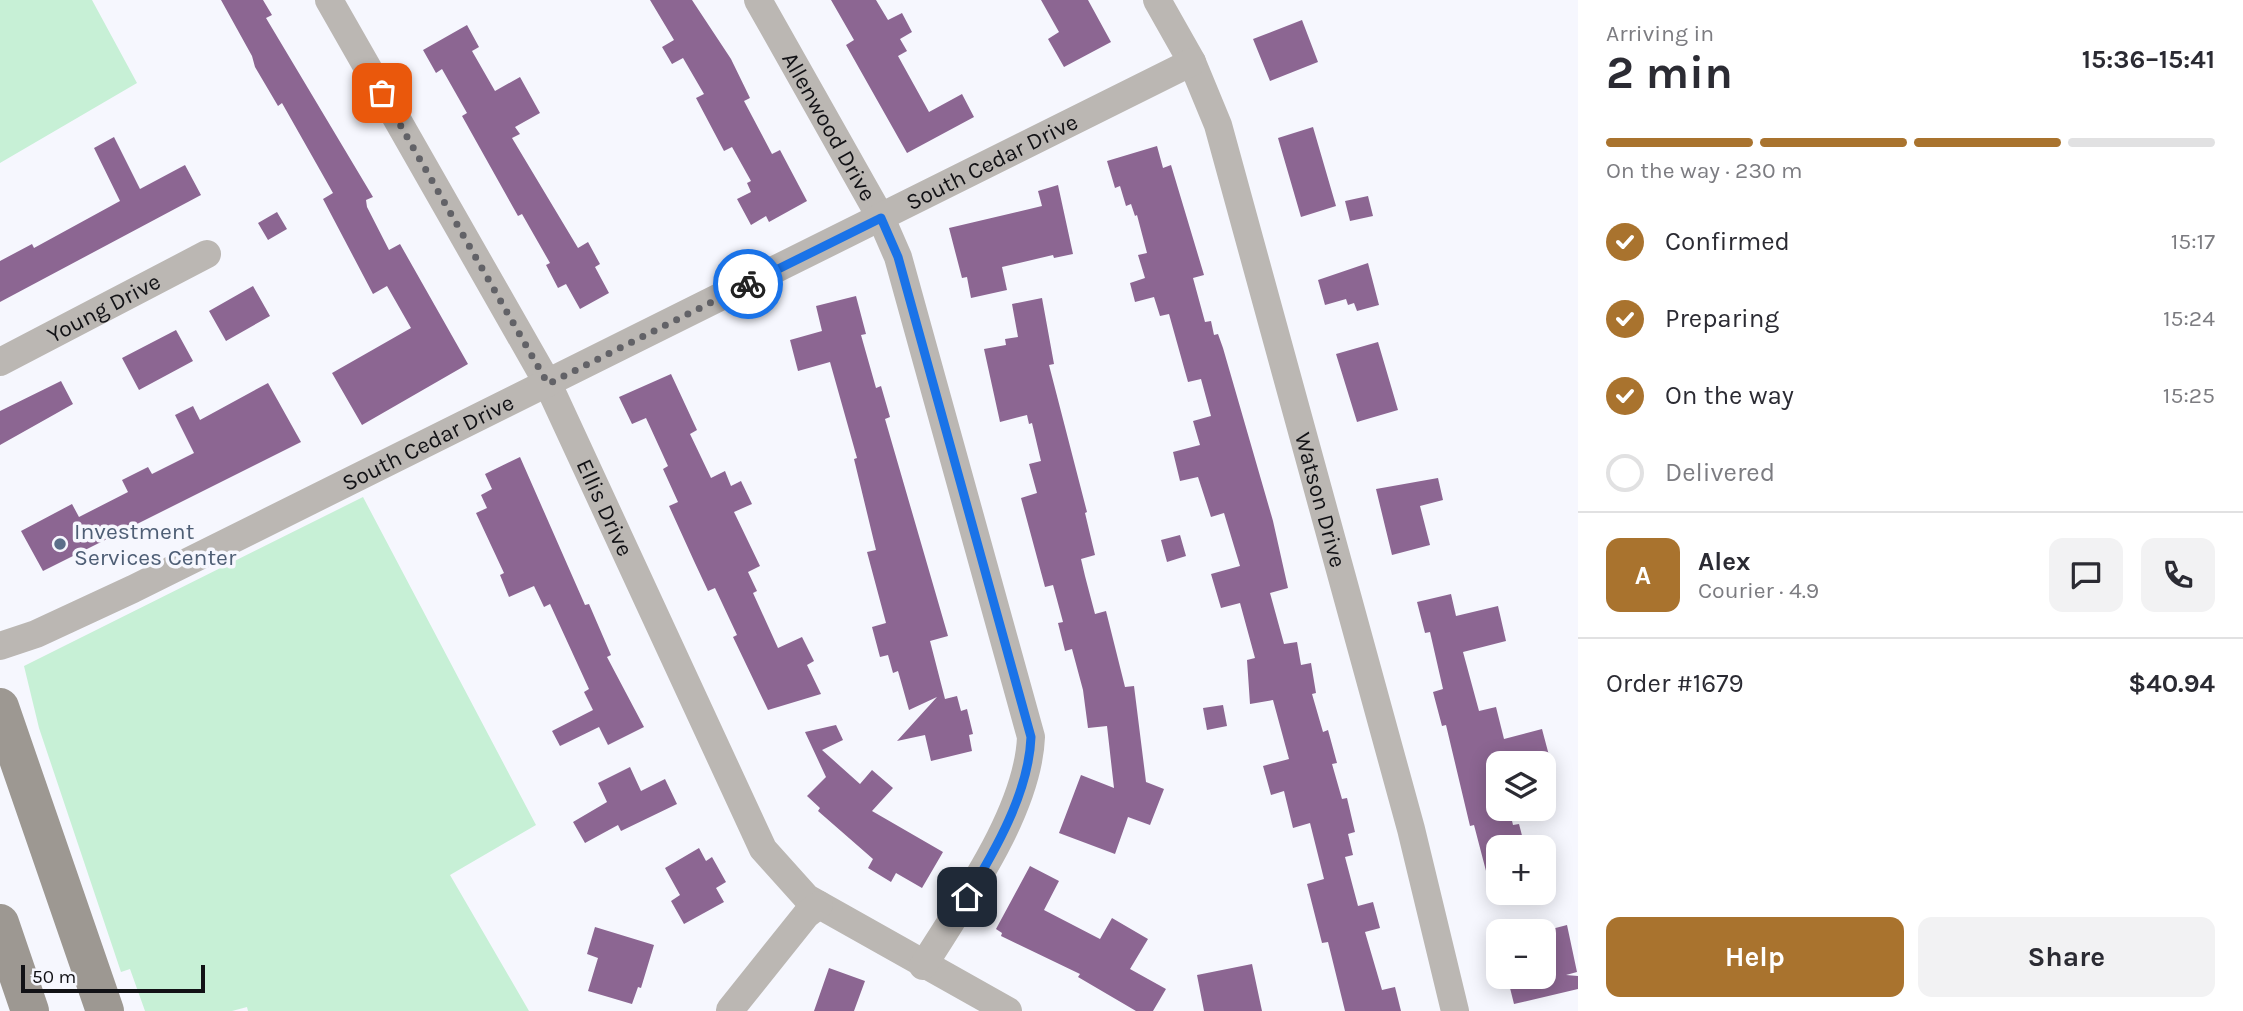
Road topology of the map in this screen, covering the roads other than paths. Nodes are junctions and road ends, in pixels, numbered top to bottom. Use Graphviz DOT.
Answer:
graph roads {
  1 [pos="329,0"];
  2 [pos="758,0"];
  3 [pos="1157,0"];
  4 [pos="1192,62"];
  5 [pos="881,218"];
  6 [pos="206,254"];
  7 [pos="0,362"];
  8 [pos="548,384"];
  9 [pos="0,646"];
  10 [pos="0,707"];
  11 [pos="819,905"];
  12 [pos="0,923"];
  13 [pos="923,966"];
  14 [pos="730,1010"];
  15 [pos="30,1011"];
  16 [pos="105,1011"];
  17 [pos="1007,1011"];
  18 [pos="1455,1011"];
  1 -- 8 [label="street, Ellis Drive"];
  2 -- 5 [label="street, Allenwood Drive"];
  3 -- 4 [label="street, Watson Drive"];
  4 -- 5 [label="street, South Cedar Drive"];
  4 -- 18 [label="street, Watson Drive"];
  5 -- 8 [label="street, South Cedar Drive"];
  5 -- 13 [label="street, Allenwood Drive"];
  6 -- 7 [label="street, Young Drive"];
  8 -- 9 [label="street, South Cedar Drive"];
  8 -- 11 [label="street, Ellis Drive"];
  10 -- 16 [label="main road"];
  11 -- 13 [label="street, Ellis Drive"];
  11 -- 14 [label="street"];
  12 -- 15 [label="main road"];
  13 -- 17 [label="street, Ellis Drive"];
}
